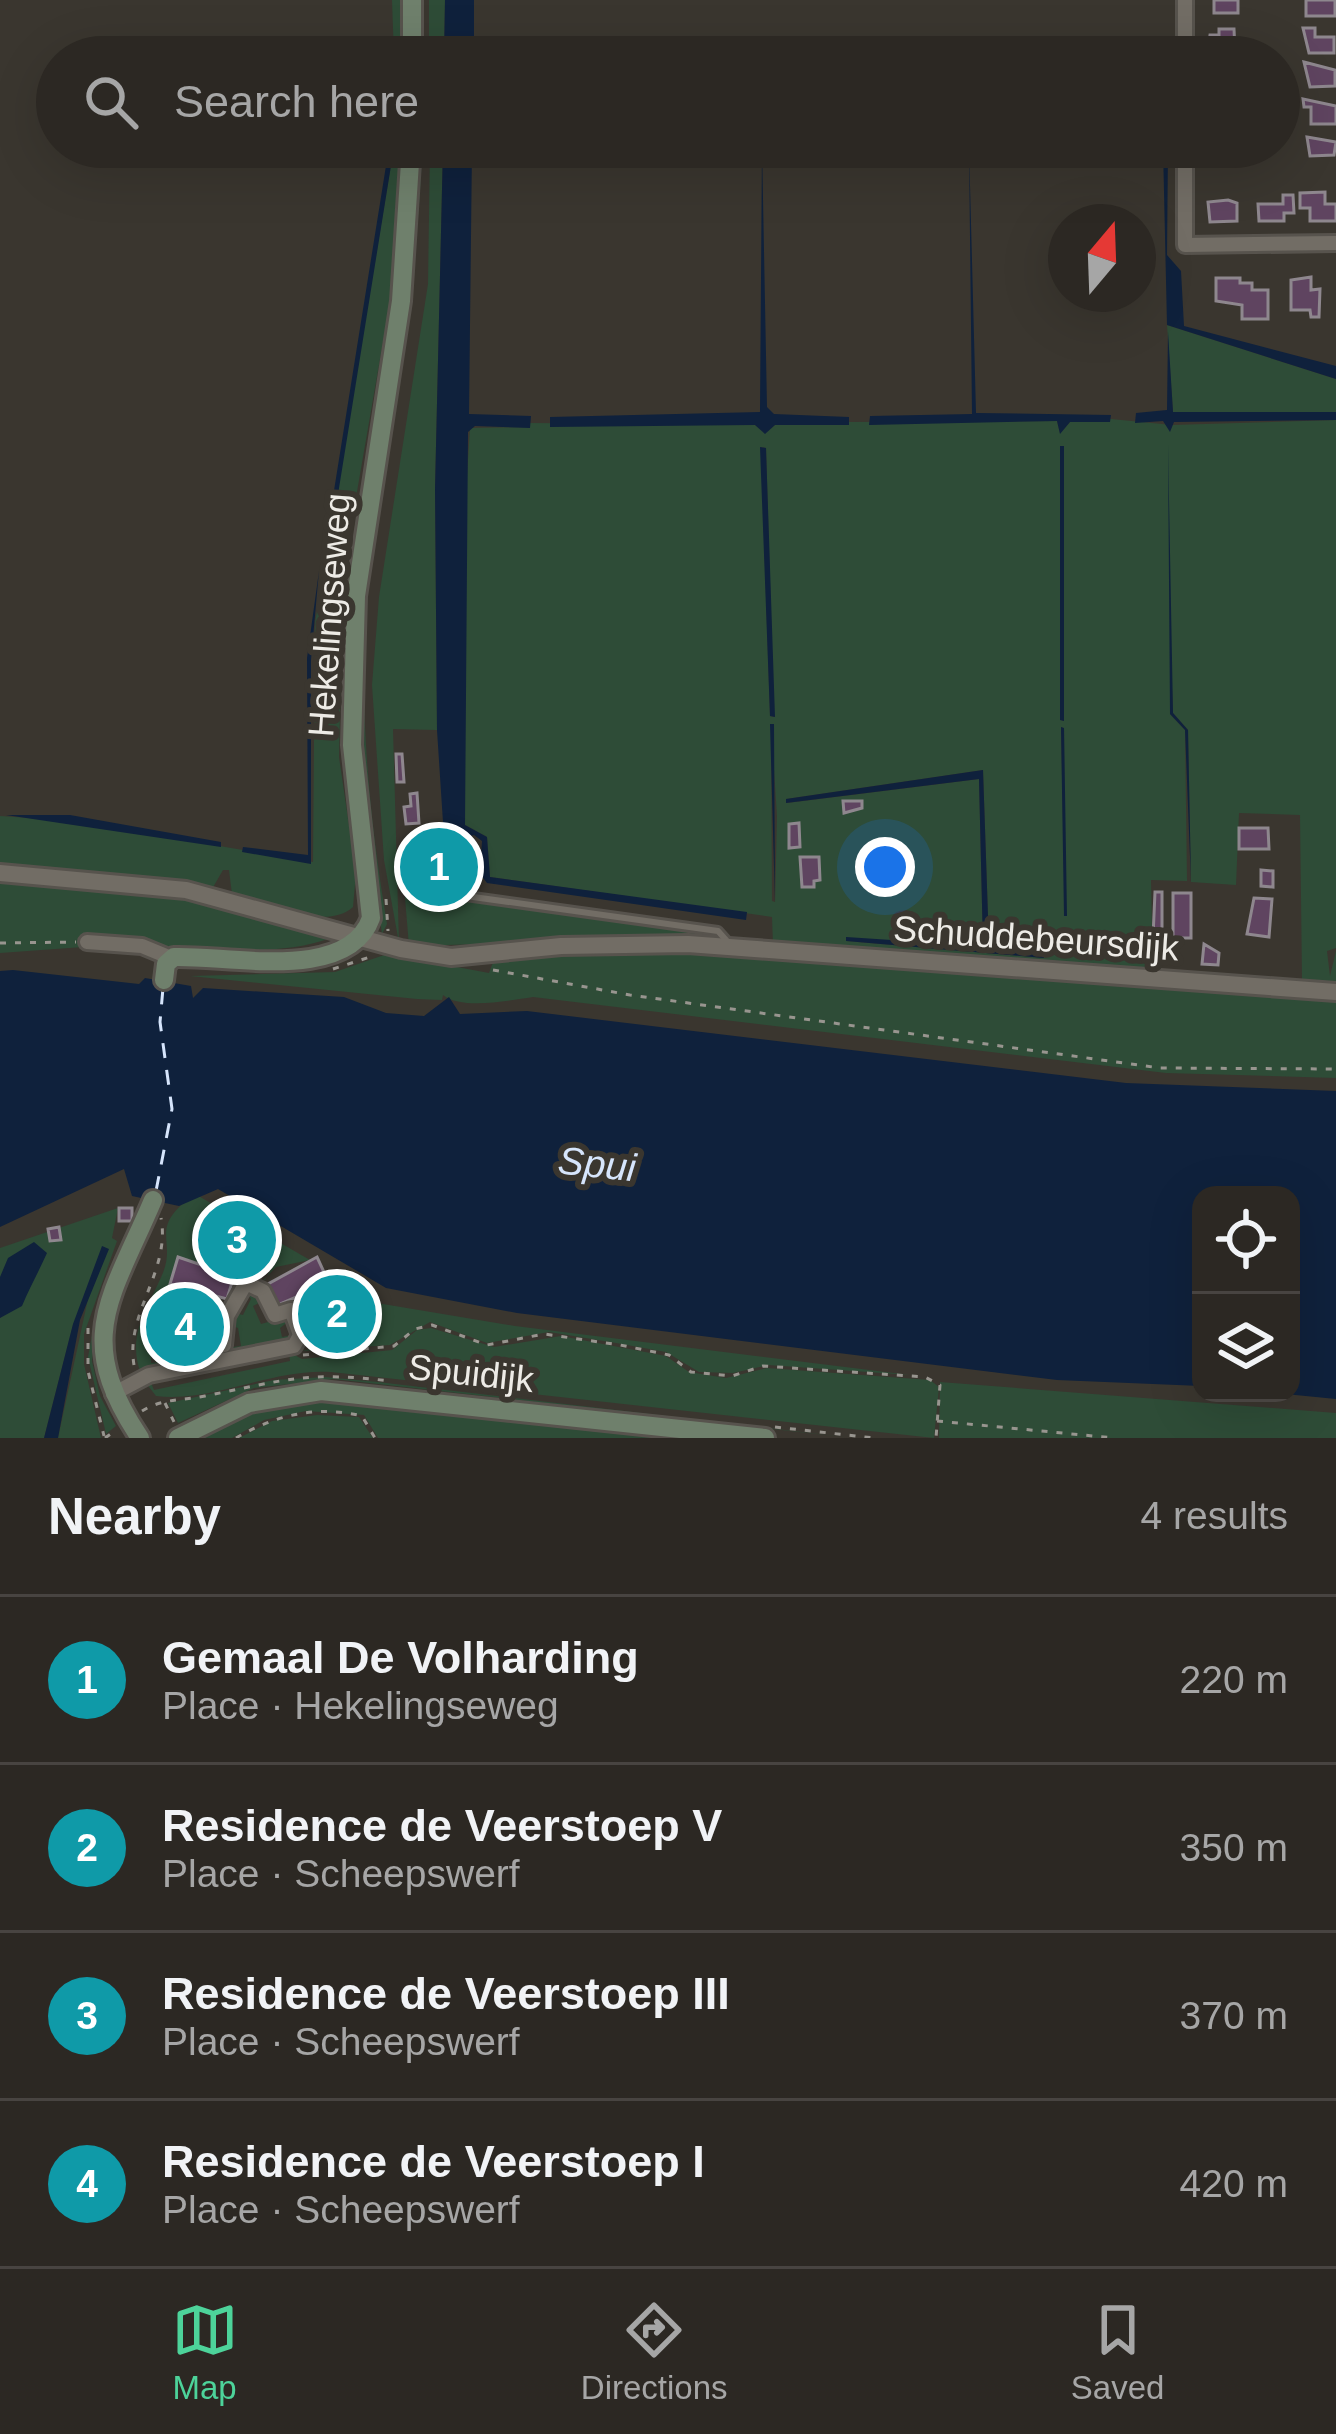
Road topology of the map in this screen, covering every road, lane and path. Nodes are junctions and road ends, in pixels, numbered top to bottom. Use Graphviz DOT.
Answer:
graph roads {
  1 [pos="412,0"];
  2 [pos="1185,0"];
  3 [pos="412,36"];
  4 [pos="1185,36"];
  5 [pos="410,168"];
  6 [pos="1185,168"];
  7 [pos="1336,243"];
  8 [pos="0,873"];
  9 [pos="429,875"];
  10 [pos="385,890"];
  11 [pos="364,935"];
  12 [pos="87,942"];
  13 [pos="384,942"];
  14 [pos="0,943"];
  15 [pos="732,946"];
  16 [pos="472,955"];
  17 [pos="171,958"];
  18 [pos="164,980"];
  19 [pos="1336,992"];
  20 [pos="1336,1069"];
  21 [pos="153,1200"];
  22 [pos="163,1225"];
  23 [pos="262,1261"];
  24 [pos="246,1283"];
  25 [pos="294,1346"];
  26 [pos="184,1367"];
  27 [pos="139,1379"];
  28 [pos="113,1394"];
  29 [pos="164,1400"];
  30 [pos="937,1420"];
  31 [pos="180,1436"];
  32 [pos="140,1438"];
  33 [pos="236,1438"];
  34 [pos="376,1438"];
  35 [pos="765,1438"];
  36 [pos="936,1438"];
  37 [pos="1114,1438"];
  1 -- 3 [label="main road"];
  2 -- 4 [label="street"];
  5 -- 11 [label="main road, Hekelingseweg"];
  6 -- 7 [label="street"];
  8 -- 11 [label="street"];
  9 -- 15 [label="lane, Schuddebeursdijk"];
  10 -- 13 [label="path"];
  11 -- 13 [label="street"];
  11 -- 17 [label="main road"];
  12 -- 14 [label="path"];
  12 -- 17 [label="street"];
  13 -- 16 [label="street"];
  15 -- 16 [label="street, Schuddebeursdijk"];
  15 -- 19 [label="street, Schuddebeursdijk"];
  16 -- 20 [label="path"];
  17 -- 18 [label="main road"];
  21 -- 28 [label="main road"];
  22 -- 27 [label="path"];
  23 -- 24 [label="street"];
  24 -- 25 [label="street"];
  24 -- 26 [label="street"];
  25 -- 26 [label="street"];
  25 -- 30 [label="path"];
  26 -- 27 [label="street"];
  27 -- 28 [label="street"];
  28 -- 32 [label="main road"];
  29 -- 31 [label="path"];
  30 -- 36 [label="path"];
  30 -- 37 [label="path"];
  31 -- 35 [label="main road, Spuidijk"];
  33 -- 34 [label="path"];
}
